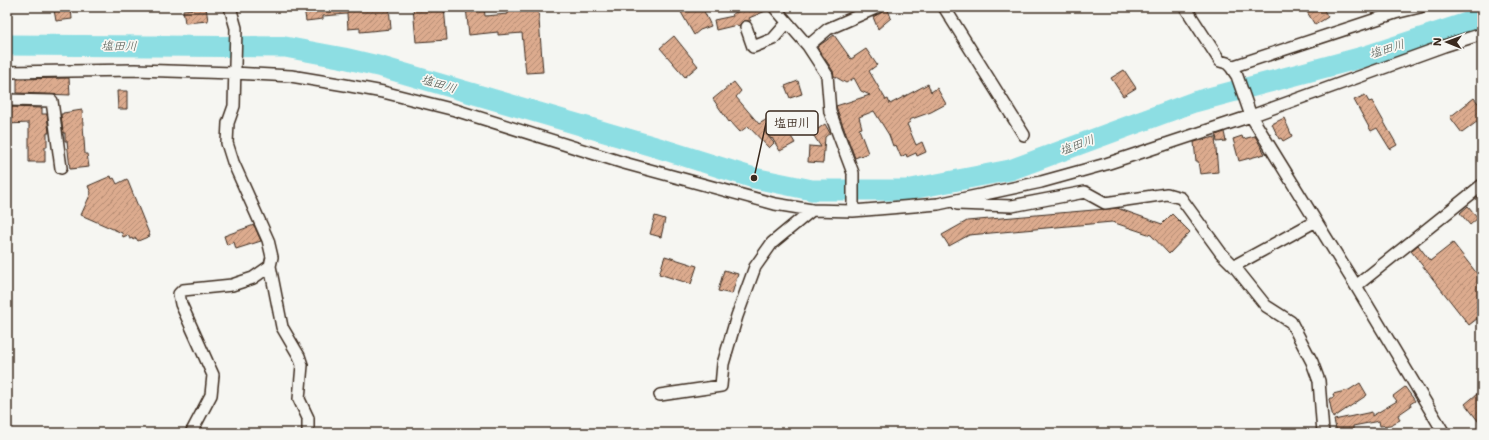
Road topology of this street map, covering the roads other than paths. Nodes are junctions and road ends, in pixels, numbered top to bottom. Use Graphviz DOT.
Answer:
graph roads {
  1 [pos="230,7"];
  2 [pos="774,7"];
  3 [pos="878,7"];
  4 [pos="944,7"];
  5 [pos="1185,7"];
  6 [pos="1420,7"];
  7 [pos="787,23"];
  8 [pos="746,28"];
  9 [pos="1482,34"];
  10 [pos="808,46"];
  11 [pos="235,69"];
  12 [pos="1234,71"];
  13 [pos="7,72"];
  14 [pos="7,100"];
  15 [pos="1250,114"];
  16 [pos="1024,135"];
  17 [pos="61,168"];
  18 [pos="1482,186"];
  19 [pos="938,204"];
  20 [pos="853,208"];
  21 [pos="812,210"];
  22 [pos="1316,221"];
  23 [pos="270,266"];
  24 [pos="1234,266"];
  25 [pos="1356,286"];
  26 [pos="660,395"];
  27 [pos="191,433"];
  28 [pos="308,433"];
  29 [pos="1323,433"];
  30 [pos="1444,433"];
  1 -- 11 [label="street"];
  2 -- 7 [label="street"];
  3 -- 10 [label="street"];
  4 -- 16 [label="street"];
  5 -- 12 [label="street"];
  6 -- 12 [label="street"];
  7 -- 8 [label="street"];
  7 -- 10 [label="street"];
  9 -- 15 [label="street"];
  10 -- 20 [label="street"];
  11 -- 13 [label="street"];
  11 -- 21 [label="street"];
  11 -- 23 [label="street"];
  12 -- 15 [label="street"];
  14 -- 17 [label="street"];
  15 -- 19 [label="street"];
  15 -- 22 [label="street"];
  18 -- 25 [label="street"];
  19 -- 20 [label="street"];
  19 -- 24 [label="street"];
  20 -- 21 [label="street"];
  21 -- 26 [label="street"];
  22 -- 24 [label="street"];
  22 -- 25 [label="street"];
  23 -- 27 [label="street"];
  23 -- 28 [label="street"];
  24 -- 29 [label="street"];
  25 -- 30 [label="street"];
}
